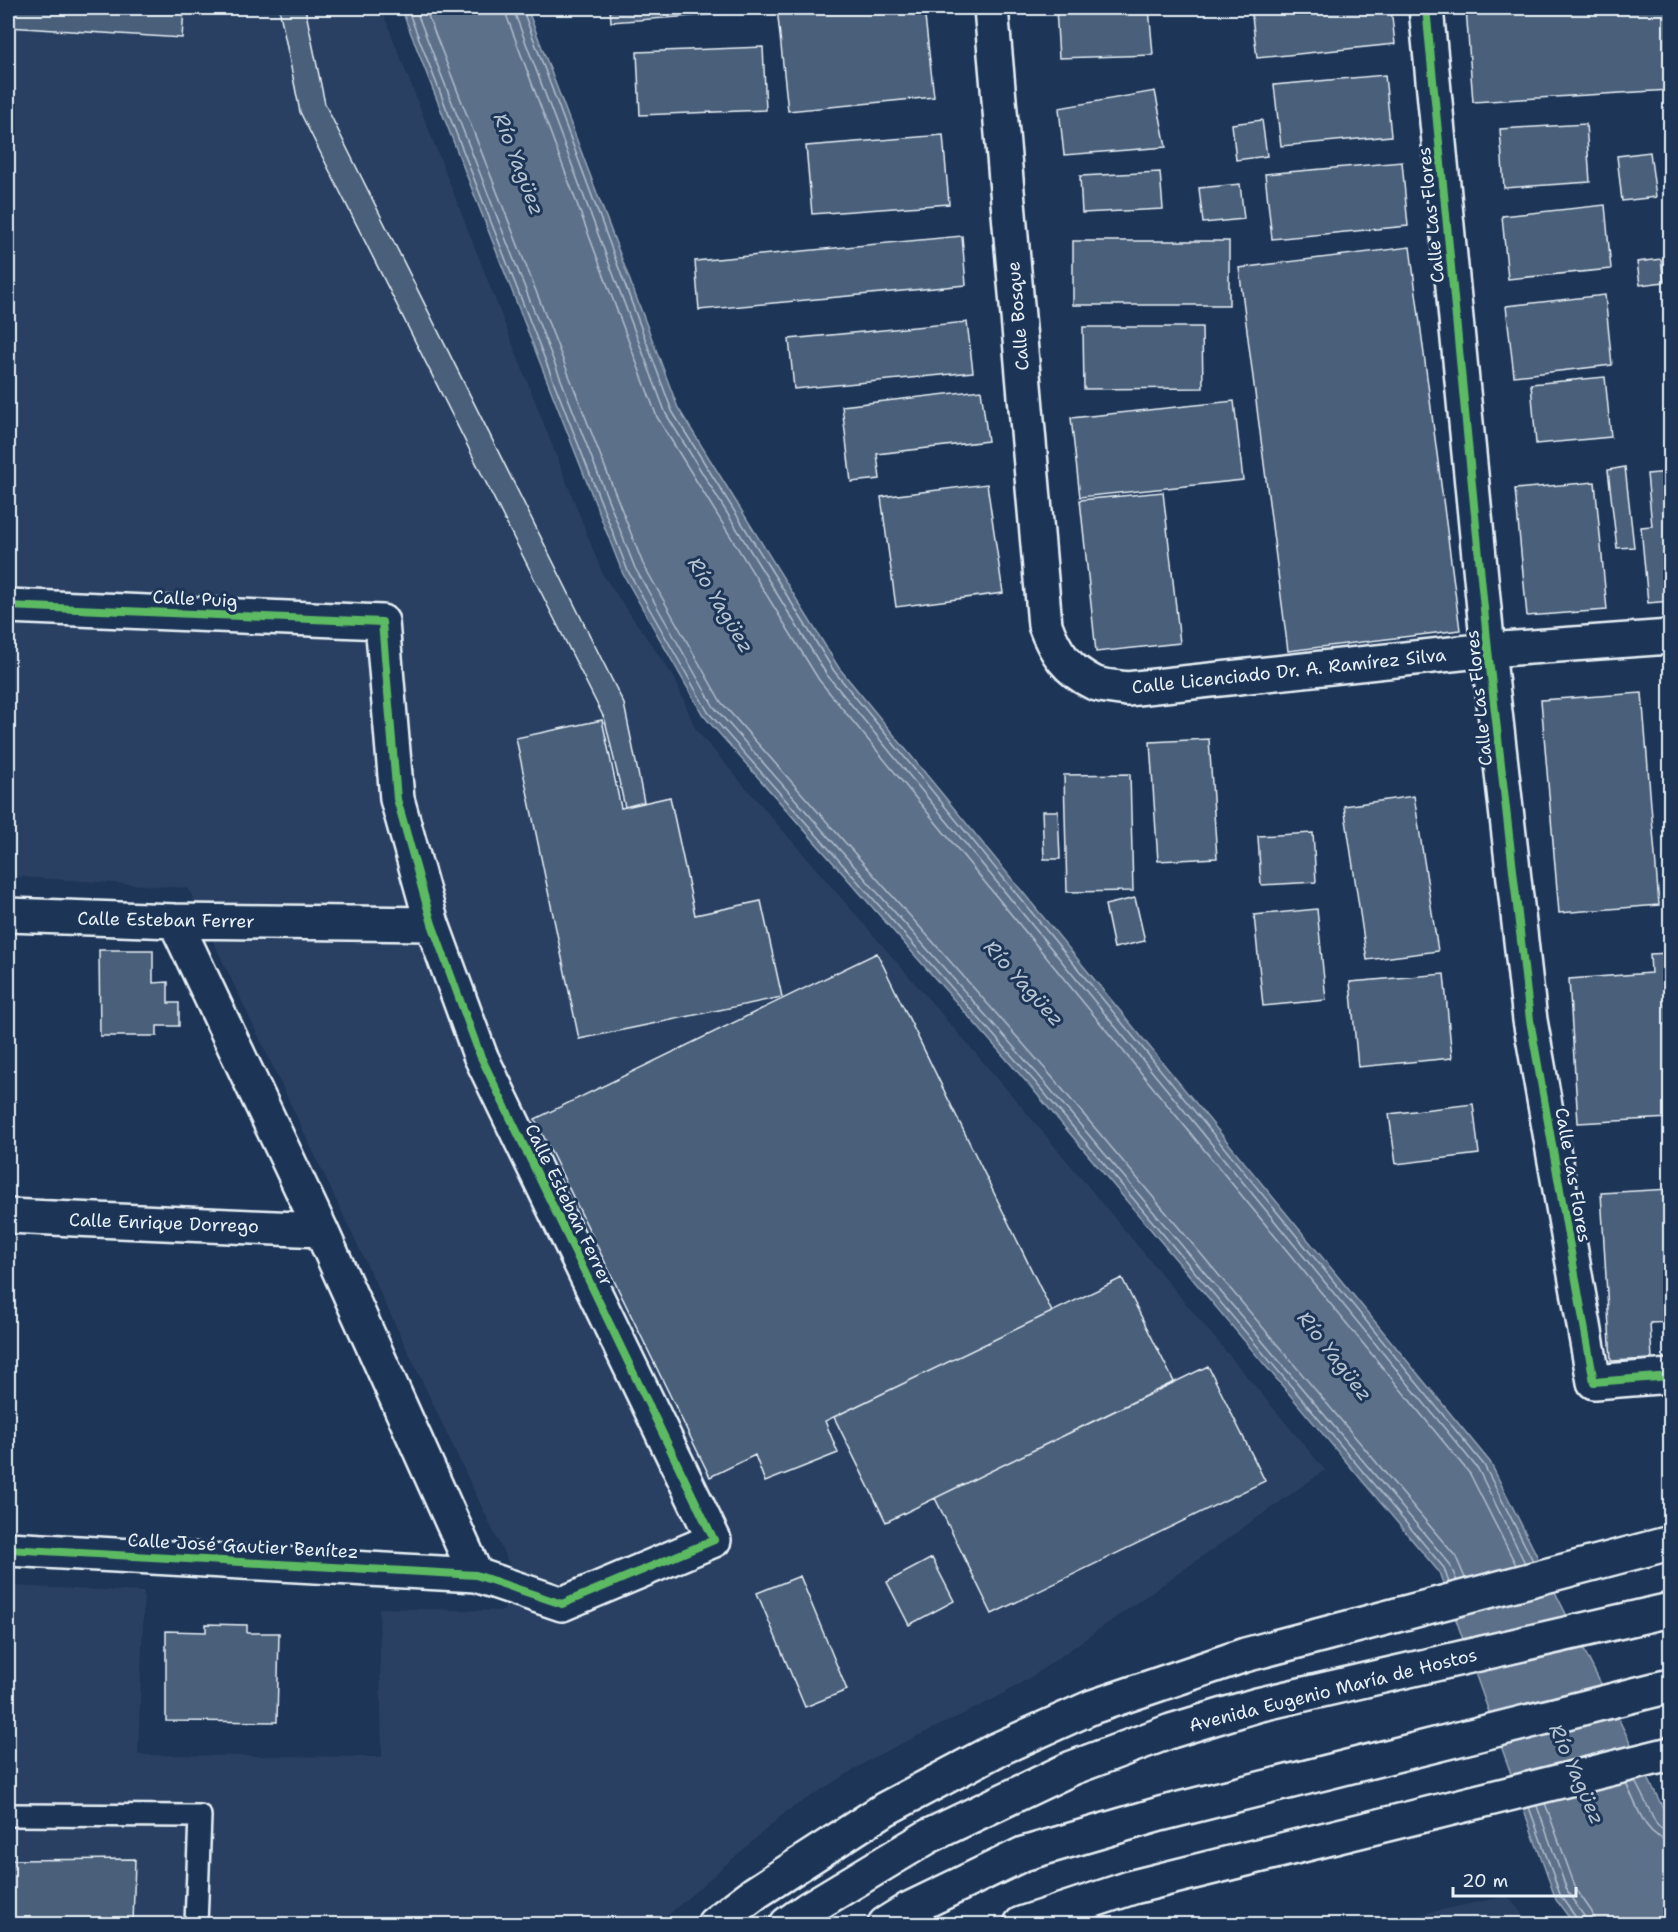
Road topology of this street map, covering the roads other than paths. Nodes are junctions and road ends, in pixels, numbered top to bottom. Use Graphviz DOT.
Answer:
graph roads {
  1 [pos="991,8"];
  2 [pos="1425,8"];
  3 [pos="8,606"];
  4 [pos="382,622"];
  5 [pos="1045,625"];
  6 [pos="1671,637"];
  7 [pos="1488,650"];
  8 [pos="8,915"];
  9 [pos="175,921"];
  10 [pos="432,924"];
  11 [pos="8,1216"];
  12 [pos="321,1230"];
  13 [pos="1671,1376"];
  14 [pos="1671,1543"];
  15 [pos="8,1549"];
  16 [pos="476,1575"];
  17 [pos="1671,1610"];
  18 [pos="1671,1686"];
  19 [pos="1671,1754"];
  20 [pos="8,1815"];
  21 [pos="196,1924"];
  22 [pos="714,1924"];
  23 [pos="787,1924"];
  24 [pos="885,1924"];
  25 [pos="1021,1924"];
  1 -- 5 [label="main road, Calle Bosque"];
  2 -- 7 [label="main road, Calle Las Flores"];
  3 -- 4 [label="main road, Calle Puig"];
  4 -- 10 [label="main road, Calle Esteban Ferrer"];
  5 -- 7 [label="main road, Calle Licenciado Dr. A. Ramírez Silva"];
  6 -- 7 [label="main road, Calle Licenciado Dr. A. Ramírez Silva"];
  7 -- 13 [label="main road, Calle Las Flores"];
  8 -- 9 [label="main road, Calle Esteban Ferrer"];
  9 -- 10 [label="main road, Calle Esteban Ferrer"];
  9 -- 12 [label="main road"];
  10 -- 16 [label="main road, Calle Esteban Ferrer"];
  11 -- 12 [label="main road, Calle Enrique Dorrego"];
  12 -- 16 [label="main road"];
  14 -- 22 [label="main road"];
  15 -- 16 [label="main road, Calle José Gautier Benítez"];
  17 -- 23 [label="main road, Avenida Eugenio María de Hostos"];
  18 -- 24 [label="main road"];
  19 -- 25 [label="main road"];
  20 -- 21 [label="lane"];
}
